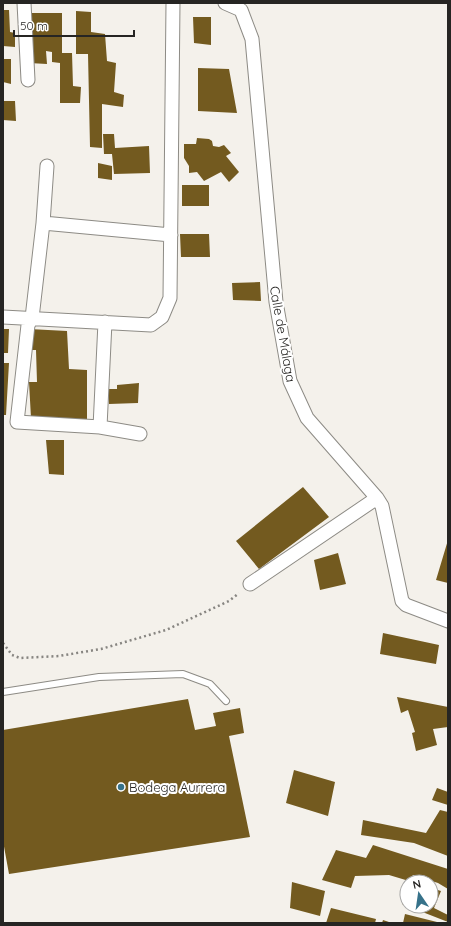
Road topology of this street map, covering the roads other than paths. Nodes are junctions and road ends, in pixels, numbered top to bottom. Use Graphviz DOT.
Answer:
graph roads {
  1 [pos="24,3"];
  2 [pos="173,3"];
  3 [pos="225,3"];
  4 [pos="28,80"];
  5 [pos="47,166"];
  6 [pos="43,223"];
  7 [pos="171,235"];
  8 [pos="3,317"];
  9 [pos="32,318"];
  10 [pos="105,322"];
  11 [pos="100,427"];
  12 [pos="140,434"];
  13 [pos="377,498"];
  14 [pos="250,584"];
  15 [pos="448,621"];
  16 [pos="3,692"];
  17 [pos="226,701"];
  1 -- 4 [label="street"];
  2 -- 7 [label="street"];
  3 -- 13 [label="street, Calle de Málaga"];
  5 -- 6 [label="street"];
  6 -- 7 [label="street"];
  6 -- 9 [label="street"];
  7 -- 10 [label="street"];
  8 -- 9 [label="street"];
  9 -- 10 [label="street"];
  9 -- 11 [label="street"];
  10 -- 11 [label="street"];
  11 -- 12 [label="street"];
  13 -- 14 [label="street"];
  13 -- 15 [label="street, Calle de Málaga"];
  16 -- 17 [label="lane"];
}
